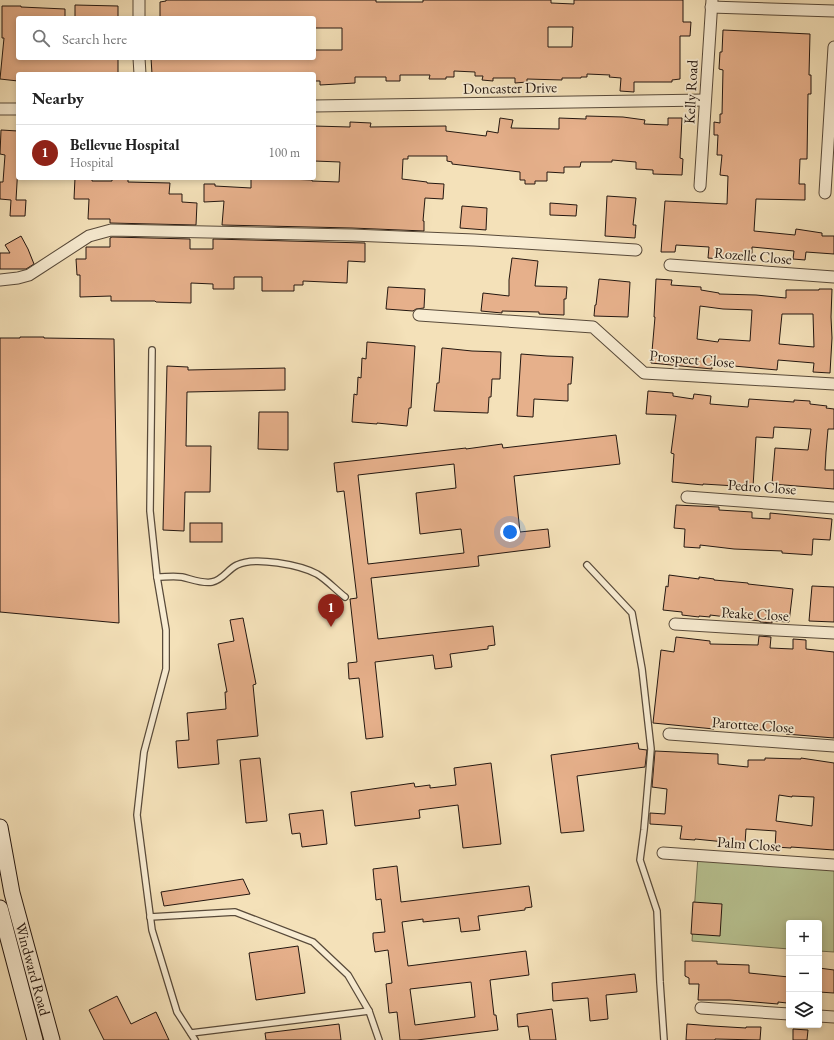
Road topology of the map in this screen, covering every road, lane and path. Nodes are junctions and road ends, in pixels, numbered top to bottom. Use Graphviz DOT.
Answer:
graph roads {
  1 [pos="139,0"];
  2 [pos="711,3"];
  3 [pos="834,11"];
  4 [pos="139,16"];
  5 [pos="834,47"];
  6 [pos="139,60"];
  7 [pos="140,72"];
  8 [pos="705,100"];
  9 [pos="316,106"];
  10 [pos="832,106"];
  11 [pos="0,109"];
  12 [pos="16,109"];
  13 [pos="700,186"];
  14 [pos="825,193"];
  15 [pos="636,250"];
  16 [pos="670,264"];
  17 [pos="834,278"];
  18 [pos="0,280"];
  19 [pos="419,315"];
  20 [pos="152,350"];
  21 [pos="834,384"];
  22 [pos="687,497"];
  23 [pos="834,508"];
  24 [pos="587,565"];
  25 [pos="158,577"];
  26 [pos="345,598"];
  27 [pos="675,624"];
  28 [pos="834,633"];
  29 [pos="669,734"];
  30 [pos="834,746"];
  31 [pos="0,827"];
  32 [pos="663,853"];
  33 [pos="834,865"];
  34 [pos="0,908"];
  35 [pos="150,917"];
  36 [pos="701,1008"];
  37 [pos="369,1011"];
  38 [pos="786,1014"];
  39 [pos="822,1016"];
  40 [pos="834,1017"];
  41 [pos="191,1033"];
  42 [pos="35,1040"];
  43 [pos="52,1040"];
  44 [pos="195,1040"];
  45 [pos="379,1040"];
  46 [pos="664,1040"];
  1 -- 4 [label="street"];
  2 -- 3 [label="street"];
  2 -- 8 [label="street, Kelly Road"];
  5 -- 10 [label="street"];
  6 -- 7 [label="street"];
  8 -- 9 [label="street, Doncaster Drive"];
  8 -- 13 [label="street, Kelly Road"];
  10 -- 14 [label="street"];
  11 -- 12 [label="street"];
  15 -- 18 [label="street"];
  16 -- 17 [label="street, Rozelle Close"];
  19 -- 21 [label="street, Prospect Close"];
  20 -- 25 [label="lane"];
  22 -- 23 [label="street, Pedro Close"];
  24 -- 46 [label="lane"];
  25 -- 26 [label="lane"];
  25 -- 35 [label="lane"];
  27 -- 28 [label="street, Peake Close"];
  29 -- 30 [label="street, Parottee Close"];
  31 -- 43 [label="main road, Windward Road"];
  32 -- 33 [label="street, Palm Close"];
  34 -- 42 [label="main road, Windward Road"];
  35 -- 37 [label="lane"];
  35 -- 41 [label="lane"];
  36 -- 38 [label="street"];
  37 -- 41 [label="lane"];
  37 -- 45 [label="lane"];
  39 -- 40 [label="street"];
  41 -- 44 [label="lane"];
}
